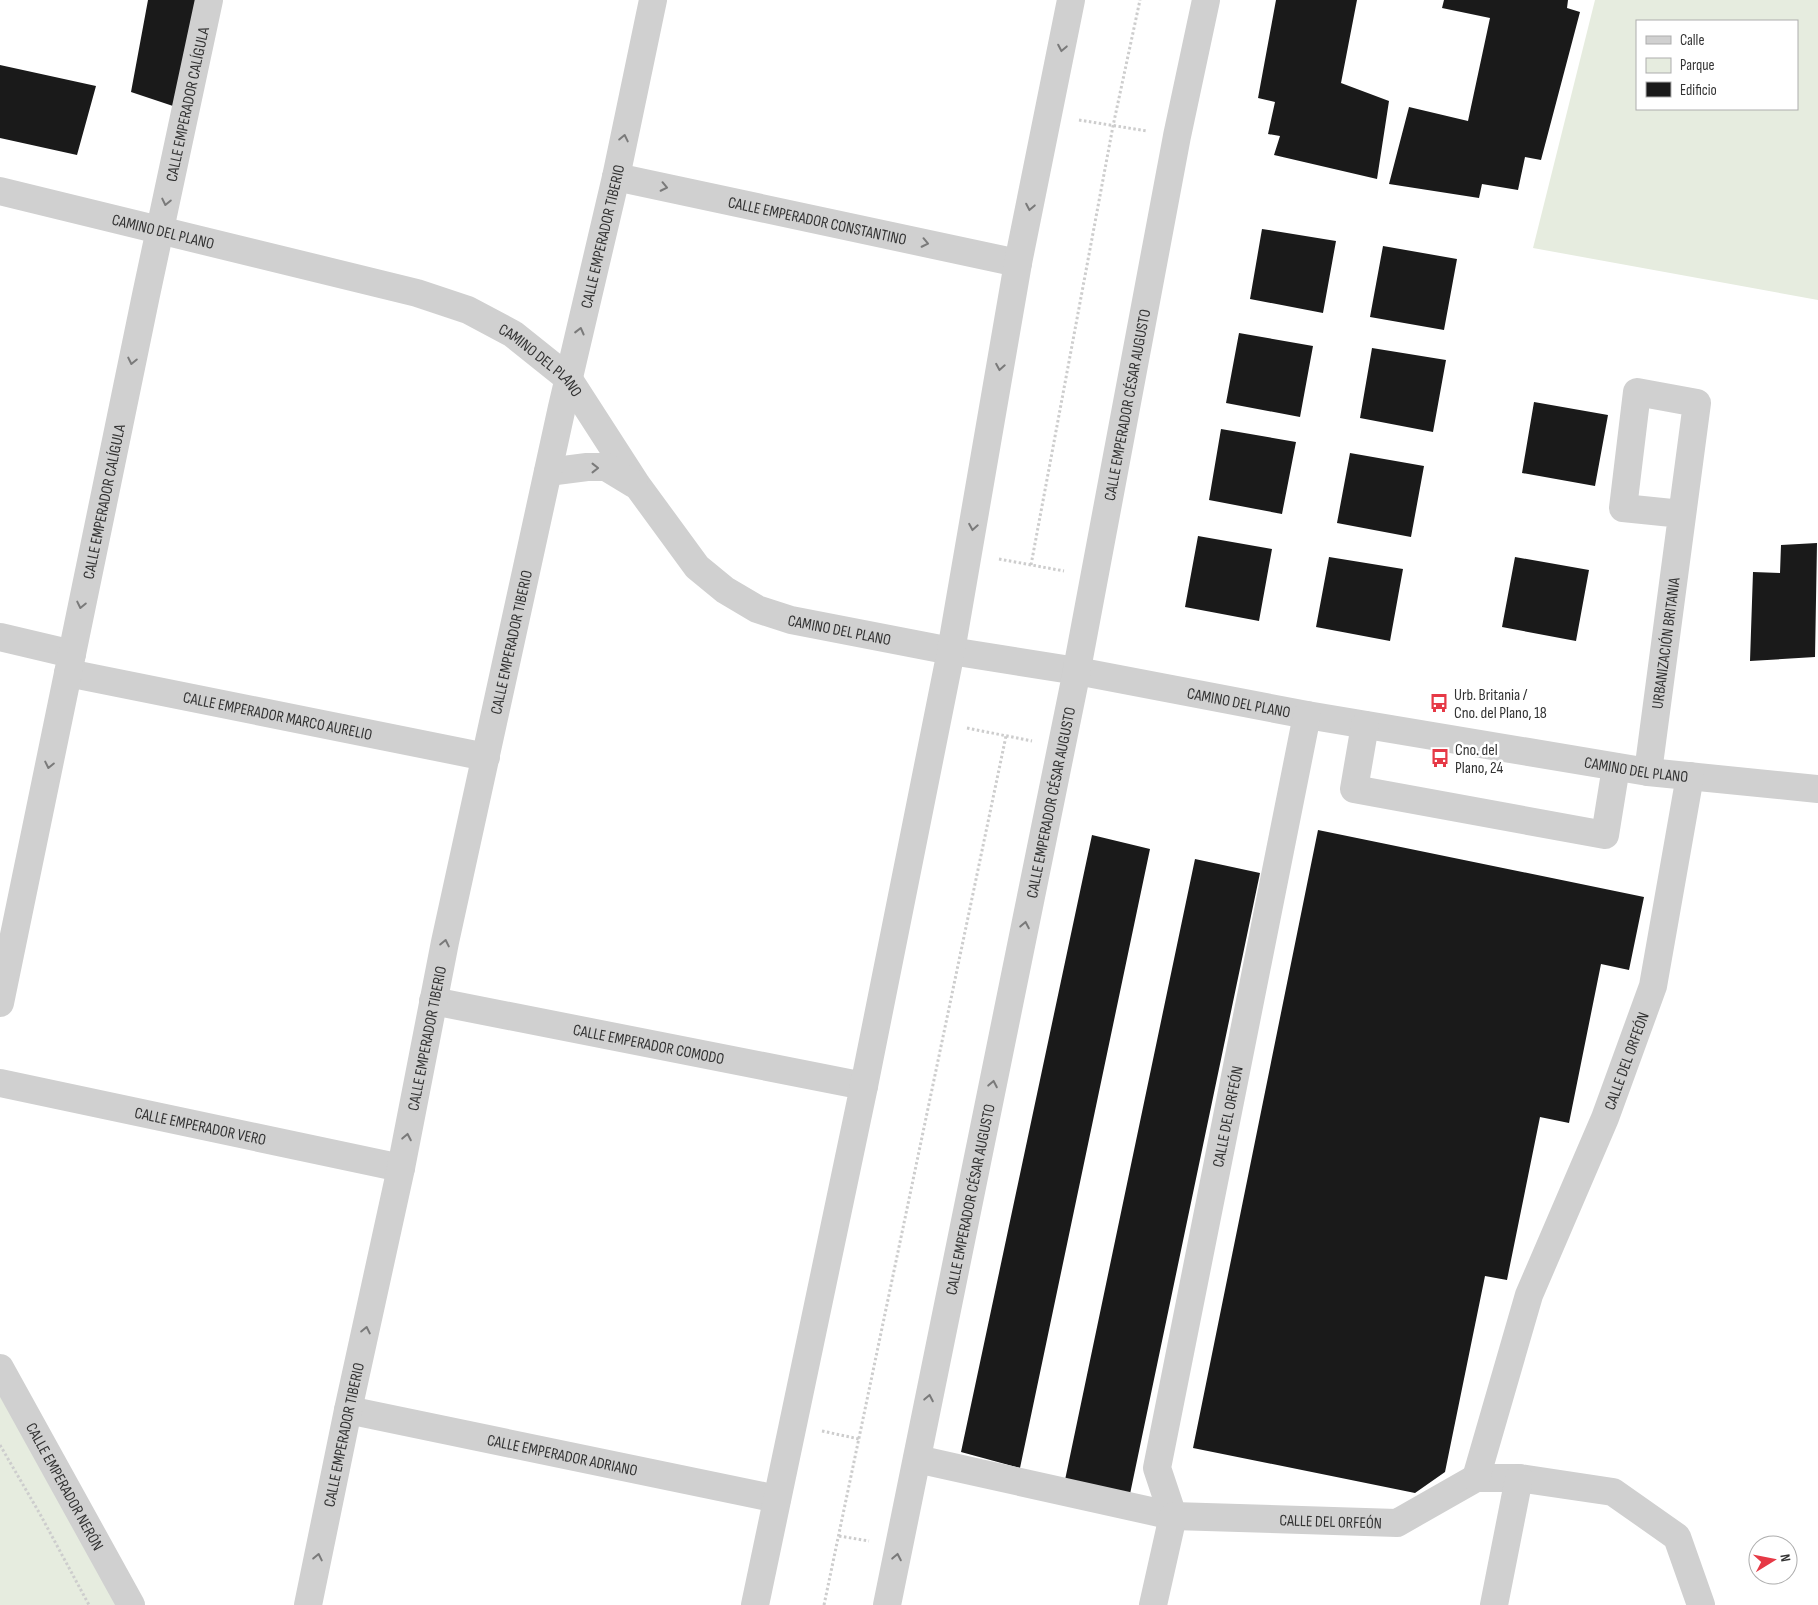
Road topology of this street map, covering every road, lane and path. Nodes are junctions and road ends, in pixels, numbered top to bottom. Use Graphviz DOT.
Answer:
graph roads {
  1 [pos="209,0"];
  2 [pos="653,0"];
  3 [pos="1071,0"];
  4 [pos="1140,0"];
  5 [pos="1206,0"];
  6 [pos="1048,116"];
  7 [pos="1113,126"];
  8 [pos="1177,136"];
  9 [pos="616,177"];
  10 [pos="0,191"];
  11 [pos="160,231"];
  12 [pos="1018,263"];
  13 [pos="568,378"];
  14 [pos="548,472"];
  15 [pos="637,485"];
  16 [pos="1682,514"];
  17 [pos="968,553"];
  18 [pos="1031,565"];
  19 [pos="1094,576"];
  20 [pos="0,637"];
  21 [pos="951,651"];
  22 [pos="70,663"];
  23 [pos="1076,671"];
  24 [pos="1307,715"];
  25 [pos="937,722"];
  26 [pos="1365,725"];
  27 [pos="1006,736"];
  28 [pos="1061,747"];
  29 [pos="486,757"];
  30 [pos="1616,767"];
  31 [pos="1648,772"];
  32 [pos="1690,776"];
  33 [pos="1818,789"];
  34 [pos="433,1000"];
  35 [pos="0,1003"];
  36 [pos="0,1083"];
  37 [pos="864,1086"];
  38 [pos="401,1168"];
  39 [pos="0,1368"];
  40 [pos="348,1410"];
  41 [pos="0,1445"];
  42 [pos="917,1459"];
  43 [pos="1476,1478"];
  44 [pos="1518,1478"];
  45 [pos="777,1499"];
  46 [pos="1173,1516"];
  47 [pos="88,1605"];
  48 [pos="131,1605"];
  49 [pos="308,1605"];
  50 [pos="755,1605"];
  51 [pos="824,1605"];
  52 [pos="887,1605"];
  53 [pos="1153,1605"];
  54 [pos="1494,1605"];
  55 [pos="1701,1605"];
  1 -- 11 [label="street, CALLE EMPERADOR CALÍGULA, one-way"];
  9 -- 2 [label="street, CALLE EMPERADOR TIBERIO, one-way"];
  3 -- 6 [label="street, one-way"];
  4 -- 7 [label="path"];
  5 -- 8 [label="street, CALLE EMPERADOR CÉSAR AUGUSTO"];
  6 -- 7 [label="path"];
  6 -- 12 [label="street, one-way"];
  7 -- 8 [label="path"];
  7 -- 18 [label="path"];
  8 -- 19 [label="street, CALLE EMPERADOR CÉSAR AUGUSTO"];
  9 -- 12 [label="street, CALLE EMPERADOR CONSTANTINO, one-way"];
  13 -- 9 [label="street, CALLE EMPERADOR TIBERIO, one-way"];
  10 -- 11 [label="street, CAMINO DEL PLANO"];
  11 -- 13 [label="street, CAMINO DEL PLANO"];
  11 -- 22 [label="street, CALLE EMPERADOR CALÍGULA, one-way"];
  12 -- 17 [label="street, one-way"];
  13 -- 14 [label="street, CALLE EMPERADOR TIBERIO"];
  13 -- 15 [label="street, CAMINO DEL PLANO"];
  14 -- 15 [label="street, one-way"];
  14 -- 29 [label="street, CALLE EMPERADOR TIBERIO"];
  15 -- 21 [label="street, CAMINO DEL PLANO"];
  16 -- 16 [label="street, URBANIZACIÓN BRITANIA"];
  16 -- 31 [label="street, URBANIZACIÓN BRITANIA"];
  17 -- 18 [label="path"];
  17 -- 21 [label="street"];
  18 -- 19 [label="path"];
  19 -- 23 [label="street, CALLE EMPERADOR CÉSAR AUGUSTO"];
  20 -- 22 [label="street, CALLE EMPERADOR MARCO AURELIO"];
  21 -- 23 [label="street, CAMINO DEL PLANO"];
  21 -- 25 [label="street"];
  22 -- 29 [label="street, CALLE EMPERADOR MARCO AURELIO"];
  22 -- 35 [label="street, CALLE EMPERADOR CALÍGULA, one-way"];
  23 -- 24 [label="street, CAMINO DEL PLANO"];
  23 -- 28 [label="street, CALLE EMPERADOR CÉSAR AUGUSTO"];
  24 -- 26 [label="street, CAMINO DEL PLANO"];
  24 -- 46 [label="street, CALLE DEL ORFEÓN"];
  25 -- 27 [label="path"];
  25 -- 37 [label="street"];
  26 -- 30 [label="street, CAMINO DEL PLANO"];
  26 -- 30 [label="street"];
  27 -- 28 [label="path"];
  27 -- 51 [label="path"];
  42 -- 28 [label="street, CALLE EMPERADOR CÉSAR AUGUSTO, one-way"];
  34 -- 29 [label="street, CALLE EMPERADOR TIBERIO, one-way"];
  30 -- 31 [label="street, CAMINO DEL PLANO"];
  31 -- 32 [label="street, CAMINO DEL PLANO"];
  32 -- 33 [label="street, CAMINO DEL PLANO"];
  32 -- 43 [label="street, CALLE DEL ORFEÓN"];
  34 -- 37 [label="street, CALLE EMPERADOR COMODO"];
  38 -- 34 [label="street, CALLE EMPERADOR TIBERIO, one-way"];
  36 -- 38 [label="street, CALLE EMPERADOR VERO"];
  37 -- 45 [label="street"];
  40 -- 38 [label="street, CALLE EMPERADOR TIBERIO, one-way"];
  39 -- 48 [label="street, CALLE EMPERADOR NERÓN"];
  40 -- 45 [label="street, CALLE EMPERADOR ADRIANO"];
  49 -- 40 [label="street, CALLE EMPERADOR TIBERIO, one-way"];
  41 -- 47 [label="path"];
  42 -- 46 [label="street, CALLE DEL ORFEÓN"];
  52 -- 42 [label="street, CALLE EMPERADOR CÉSAR AUGUSTO, one-way"];
  43 -- 44 [label="street, CALLE DEL ORFEÓN"];
  43 -- 46 [label="street, CALLE DEL ORFEÓN"];
  44 -- 54 [label="street"];
  44 -- 55 [label="street, CALLE DEL ORFEÓN"];
  45 -- 50 [label="street"];
  46 -- 53 [label="street"];
}
